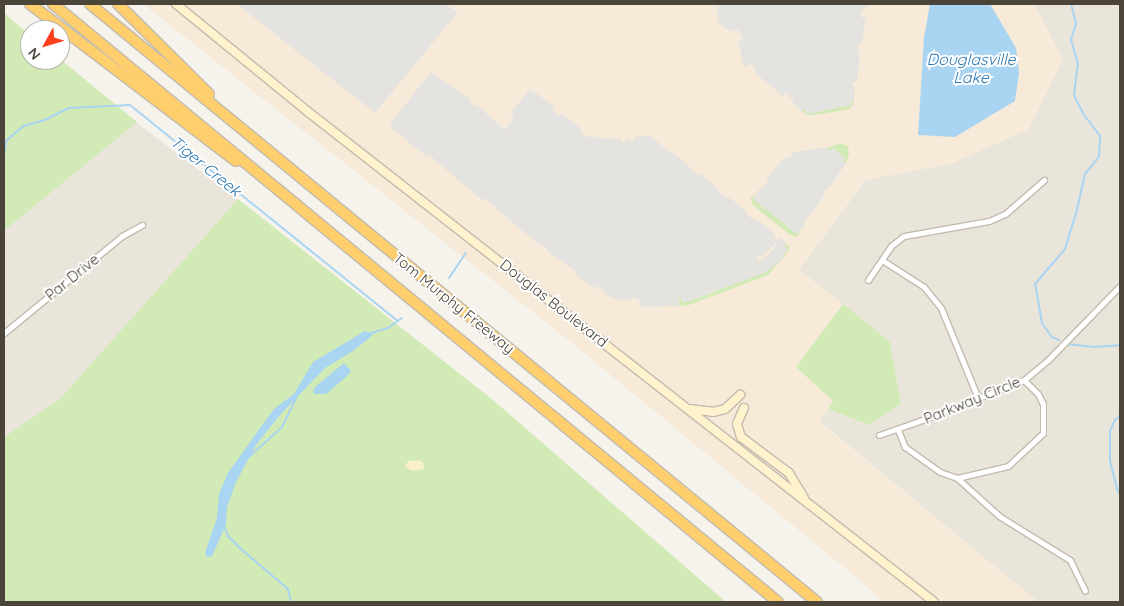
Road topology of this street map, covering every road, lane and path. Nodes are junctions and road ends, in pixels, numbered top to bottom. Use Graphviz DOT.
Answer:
graph roads {
  1 [pos="30,4"];
  2 [pos="53,4"];
  3 [pos="90,4"];
  4 [pos="118,4"];
  5 [pos="176,4"];
  6 [pos="250,136"];
  7 [pos="1044,180"];
  8 [pos="142,225"];
  9 [pos="346,243"];
  10 [pos="882,260"];
  11 [pos="868,280"];
  12 [pos="1120,286"];
  13 [pos="4,332"];
  14 [pos="1024,380"];
  15 [pos="740,395"];
  16 [pos="978,398"];
  17 [pos="744,408"];
  18 [pos="690,409"];
  19 [pos="898,430"];
  20 [pos="879,435"];
  21 [pos="957,478"];
  22 [pos="806,502"];
  23 [pos="1086,590"];
  24 [pos="778,602"];
  25 [pos="817,602"];
  26 [pos="934,602"];
  1 -- 9 [label="highway"];
  2 -- 9 [label="highway, Tom Murphy Freeway"];
  3 -- 6 [label="highway, Tom Murphy Freeway"];
  4 -- 6 [label="highway"];
  5 -- 18 [label="main road, Douglas Boulevard"];
  6 -- 25 [label="highway, Tom Murphy Freeway"];
  7 -- 10 [label="street"];
  8 -- 13 [label="street, Par Drive"];
  9 -- 24 [label="highway, Tom Murphy Freeway"];
  10 -- 11 [label="street"];
  10 -- 16 [label="street"];
  12 -- 14 [label="street, Parkway Circle"];
  14 -- 16 [label="street, Parkway Circle"];
  14 -- 21 [label="street"];
  15 -- 18 [label="main road"];
  16 -- 19 [label="street, Parkway Circle"];
  17 -- 22 [label="main road"];
  18 -- 22 [label="main road, Douglas Boulevard"];
  19 -- 20 [label="street, Parkway Circle"];
  19 -- 21 [label="street"];
  21 -- 23 [label="street"];
  22 -- 26 [label="main road, Douglas Boulevard"];
}
